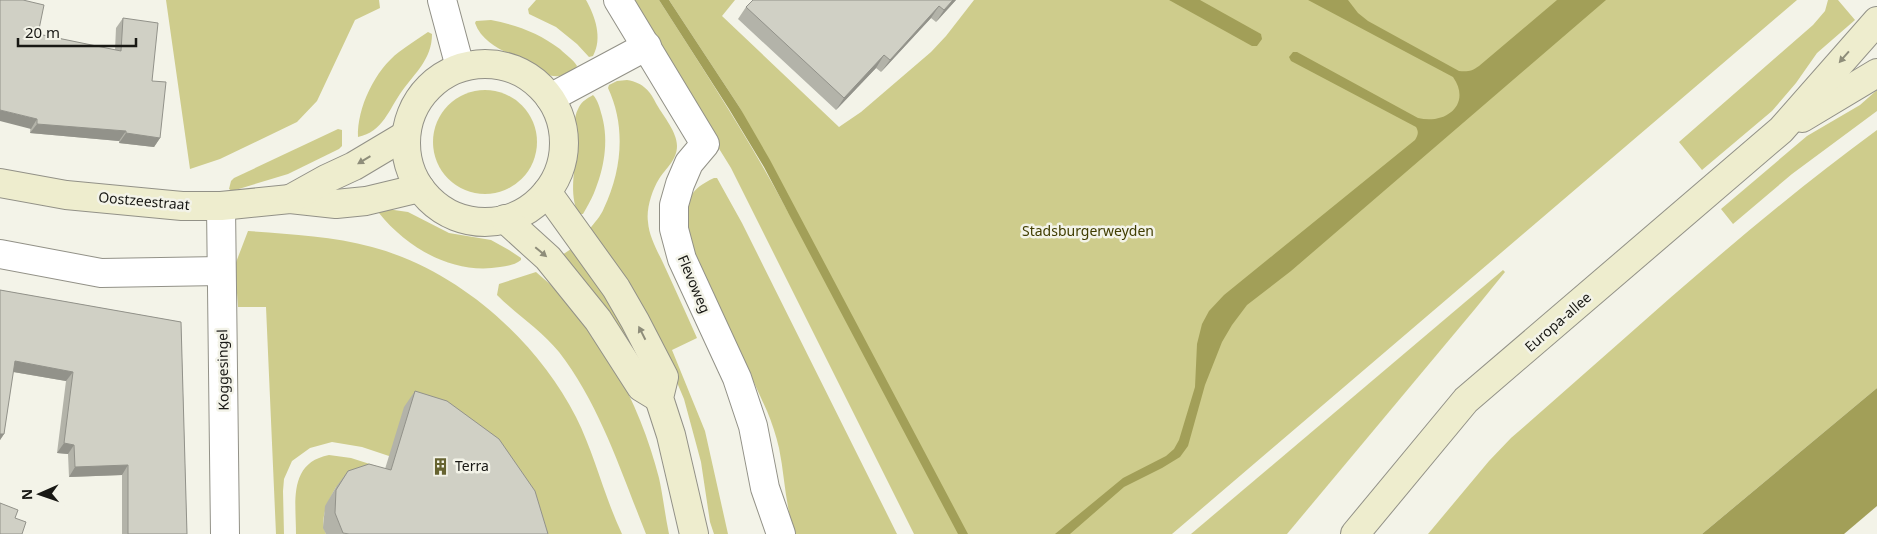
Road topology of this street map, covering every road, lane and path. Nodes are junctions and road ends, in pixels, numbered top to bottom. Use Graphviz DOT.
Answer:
graph roads {
  1 [pos="442,0"];
  2 [pos="618,0"];
  3 [pos="1877,21"];
  4 [pos="647,46"];
  5 [pos="460,67"];
  6 [pos="1877,73"];
  7 [pos="550,98"];
  8 [pos="1781,130"];
  9 [pos="406,135"];
  10 [pos="0,183"];
  11 [pos="420,188"];
  12 [pos="547,192"];
  13 [pos="290,199"];
  14 [pos="221,206"];
  15 [pos="505,219"];
  16 [pos="0,254"];
  17 [pos="221,271"];
  18 [pos="659,398"];
  19 [pos="225,534"];
  20 [pos="694,534"];
  21 [pos="781,534"];
  22 [pos="1356,534"];
  1 -- 5 [label="street"];
  2 -- 4 [label="street, Flevoweg"];
  3 -- 8 [label="street, Europa-allee, one-way"];
  4 -- 7 [label="street"];
  4 -- 21 [label="street, Flevoweg"];
  5 -- 7 [label="street"];
  5 -- 9 [label="street"];
  6 -- 8 [label="street, Europa-allee"];
  7 -- 12 [label="street"];
  8 -- 22 [label="street, Europa-allee"];
  9 -- 11 [label="street"];
  9 -- 13 [label="street, Oostzeestraat, one-way"];
  10 -- 14 [label="street, Oostzeestraat"];
  11 -- 13 [label="street, Oostzeestraat"];
  11 -- 15 [label="street"];
  12 -- 15 [label="street"];
  18 -- 12 [label="street, one-way"];
  13 -- 14 [label="street, Oostzeestraat"];
  14 -- 17 [label="street, Koggesingel"];
  15 -- 18 [label="street, one-way"];
  16 -- 17 [label="street"];
  17 -- 19 [label="street, Koggesingel"];
  18 -- 20 [label="street"];
}
